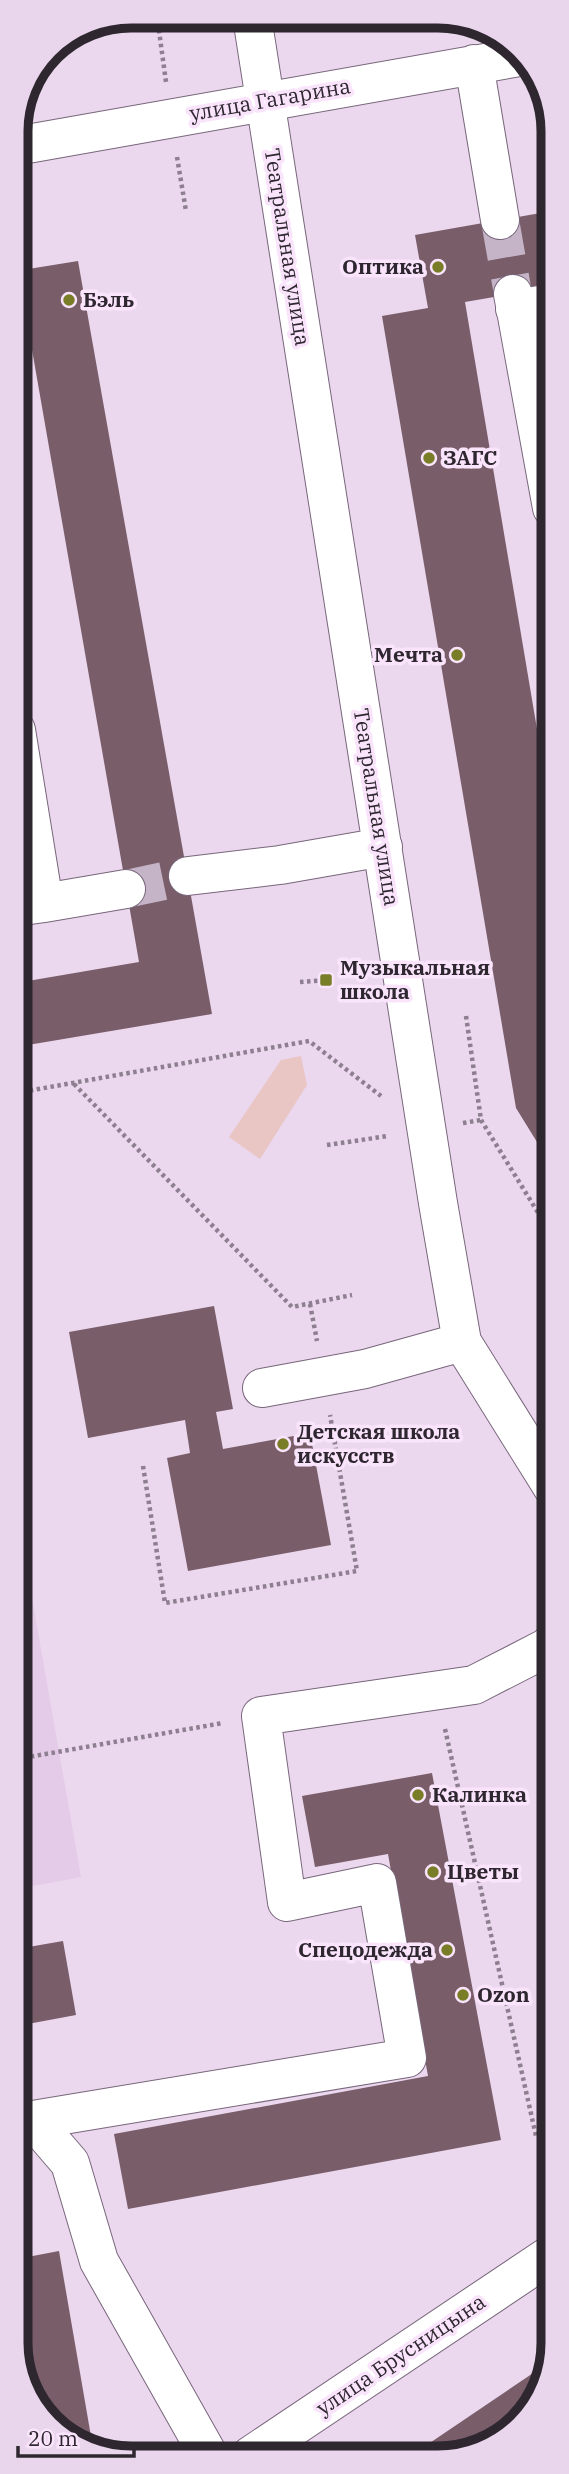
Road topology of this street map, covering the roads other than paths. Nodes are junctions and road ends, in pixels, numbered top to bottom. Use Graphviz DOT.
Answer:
graph roads {
  1 [pos="253,28"];
  2 [pos="511,58"];
  3 [pos="474,64"];
  4 [pos="264,101"];
  5 [pos="28,144"];
  6 [pos="500,220"];
  7 [pos="541,302"];
  8 [pos="541,448"];
  9 [pos="383,847"];
  10 [pos="188,876"];
  11 [pos="28,880"];
  12 [pos="126,889"];
  13 [pos="30,905"];
  14 [pos="462,1342"];
  15 [pos="262,1388"];
  16 [pos="541,1469"];
  17 [pos="541,1651"];
  18 [pos="28,2126"];
  19 [pos="28,2129"];
  20 [pos="541,2261"];
  21 [pos="203,2446"];
  22 [pos="265,2446"];
  1 -- 4 [label="street, Театральная улица"];
  2 -- 3 [label="street, улица Гагарина"];
  3 -- 4 [label="street, улица Гагарина"];
  3 -- 6 [label="street"];
  4 -- 5 [label="street, улица Гагарина"];
  4 -- 9 [label="street, Театральная улица"];
  7 -- 8 [label="street"];
  9 -- 10 [label="street"];
  9 -- 14 [label="street, Театральная улица"];
  11 -- 13 [label="street"];
  12 -- 13 [label="street"];
  14 -- 15 [label="street"];
  14 -- 16 [label="street, Театральная улица"];
  17 -- 18 [label="street"];
  19 -- 21 [label="street"];
  20 -- 22 [label="street, улица Брусницына"];
}
